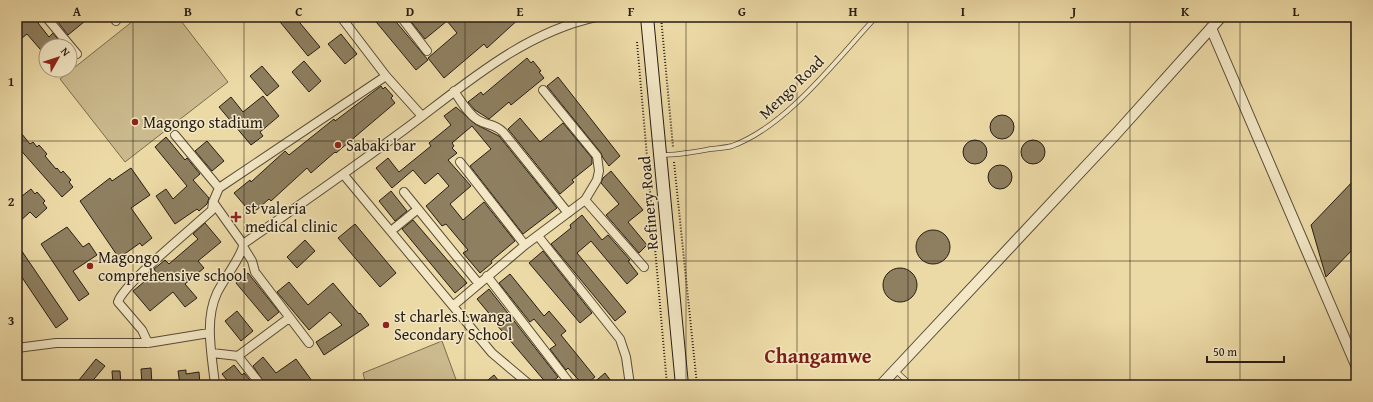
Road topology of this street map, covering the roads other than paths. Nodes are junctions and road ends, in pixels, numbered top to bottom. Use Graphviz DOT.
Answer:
graph roads {
  1 [pos="46,17"];
  2 [pos="341,17"];
  3 [pos="401,17"];
  4 [pos="596,17"];
  5 [pos="647,17"];
  6 [pos="876,17"];
  7 [pos="1221,17"];
  8 [pos="1211,28"];
  9 [pos="64,38"];
  10 [pos="427,51"];
  11 [pos="386,76"];
  12 [pos="543,90"];
  13 [pos="454,91"];
  14 [pos="422,116"];
  15 [pos="176,135"];
  16 [pos="660,155"];
  17 [pos="460,162"];
  18 [pos="343,174"];
  19 [pos="219,188"];
  20 [pos="404,192"];
  21 [pos="585,200"];
  22 [pos="213,202"];
  23 [pos="418,209"];
  24 [pos="568,213"];
  25 [pos="391,231"];
  26 [pos="538,236"];
  27 [pos="526,245"];
  28 [pos="244,246"];
  29 [pos="644,268"];
  30 [pos="487,276"];
  31 [pos="479,284"];
  32 [pos="454,305"];
  33 [pos="289,318"];
  34 [pos="209,333"];
  35 [pos="148,343"];
  36 [pos="309,343"];
  37 [pos="17,348"];
  38 [pos="212,353"];
  39 [pos="238,356"];
  40 [pos="1356,365"];
  41 [pos="895,370"];
  42 [pos="215,385"];
  43 [pos="261,385"];
  44 [pos="530,385"];
  45 [pos="571,385"];
  46 [pos="630,385"];
  47 [pos="682,385"];
  48 [pos="881,385"];
  49 [pos="911,385"];
  1 -- 9 [label="street"];
  2 -- 11 [label="street"];
  3 -- 10 [label="street"];
  4 -- 13 [label="street"];
  5 -- 16 [label="main road, Refinery Road"];
  6 -- 16 [label="lane, Mengo Road"];
  7 -- 8 [label="street"];
  8 -- 40 [label="street"];
  8 -- 41 [label="street"];
  11 -- 14 [label="street"];
  11 -- 19 [label="street"];
  12 -- 21 [label="street"];
  13 -- 14 [label="street"];
  13 -- 24 [label="street"];
  14 -- 18 [label="street"];
  15 -- 19 [label="street"];
  16 -- 47 [label="main road, Refinery Road"];
  17 -- 27 [label="street"];
  18 -- 25 [label="street"];
  18 -- 28 [label="street"];
  19 -- 22 [label="street"];
  20 -- 23 [label="street"];
  21 -- 24 [label="street"];
  21 -- 29 [label="street"];
  22 -- 28 [label="street"];
  22 -- 35 [label="street"];
  23 -- 25 [label="street"];
  23 -- 31 [label="street"];
  24 -- 26 [label="street"];
  25 -- 32 [label="street"];
  26 -- 27 [label="street"];
  26 -- 46 [label="street"];
  27 -- 30 [label="street"];
  28 -- 33 [label="street"];
  28 -- 34 [label="street"];
  30 -- 31 [label="street"];
  30 -- 45 [label="street"];
  31 -- 32 [label="street"];
  32 -- 44 [label="street"];
  33 -- 36 [label="street"];
  33 -- 39 [label="street"];
  34 -- 35 [label="street"];
  34 -- 38 [label="street"];
  35 -- 37 [label="street"];
  38 -- 39 [label="street"];
  38 -- 42 [label="street"];
  39 -- 43 [label="street"];
  41 -- 48 [label="street"];
  41 -- 49 [label="lane"];
}
